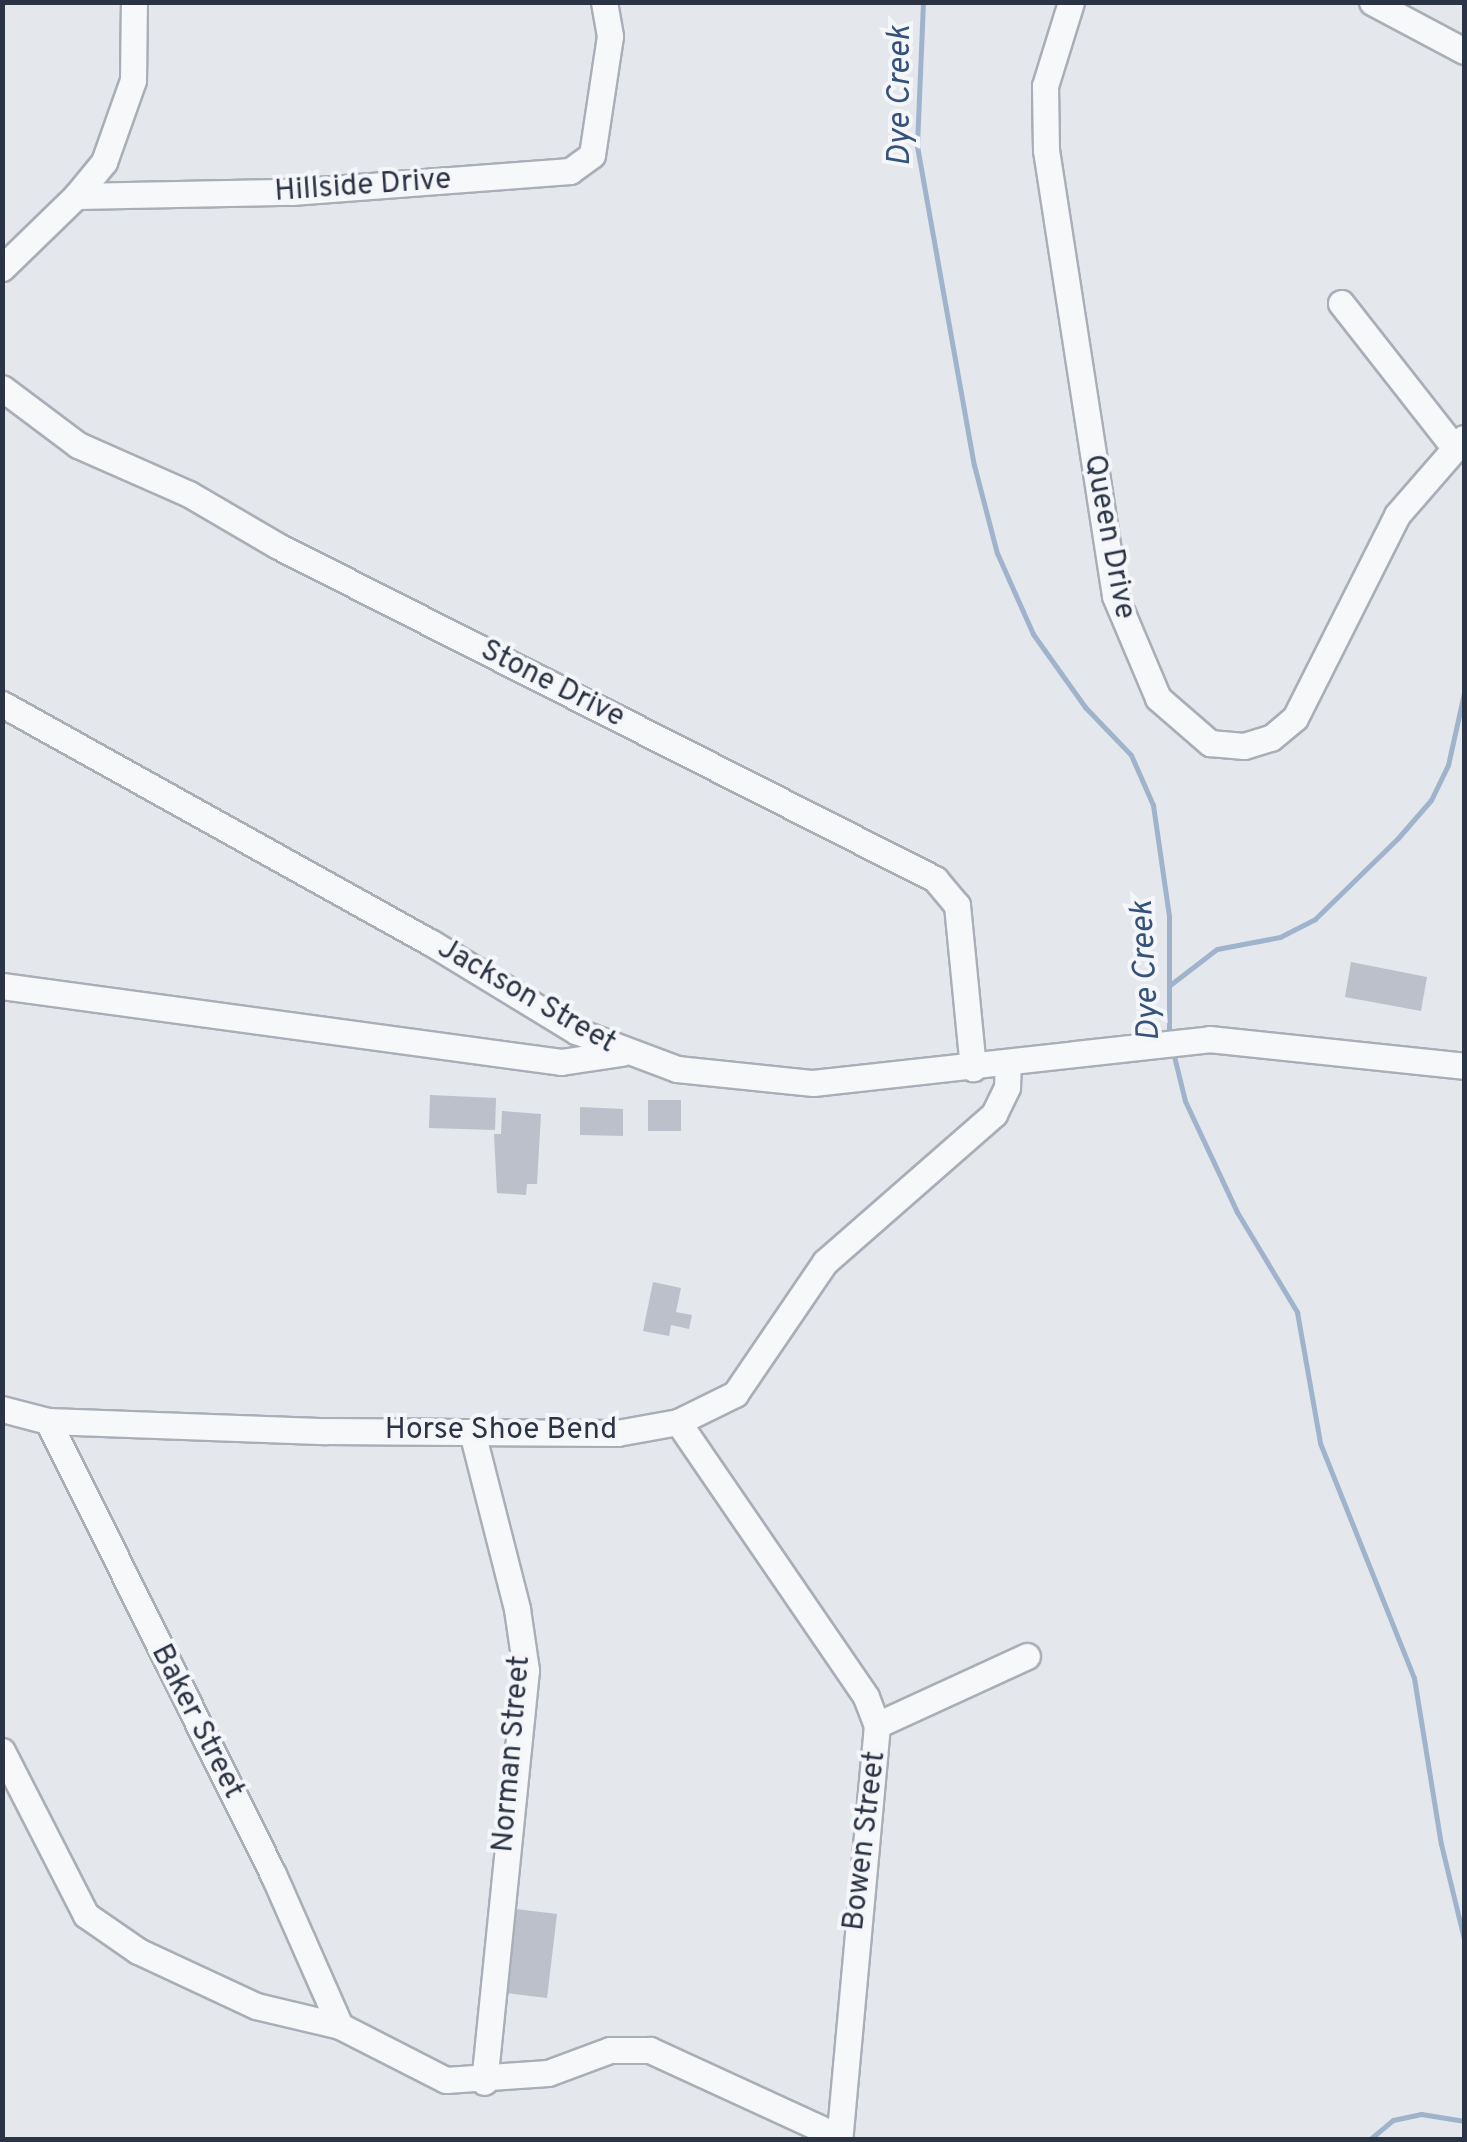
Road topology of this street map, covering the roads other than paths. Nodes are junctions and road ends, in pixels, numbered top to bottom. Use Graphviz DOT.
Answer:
graph roads {
  1 [pos="134,2"];
  2 [pos="604,2"];
  3 [pos="1071,2"];
  4 [pos="1372,2"];
  5 [pos="1464,51"];
  6 [pos="76,196"];
  7 [pos="2,268"];
  8 [pos="1340,302"];
  9 [pos="2,388"];
  10 [pos="1459,442"];
  11 [pos="2,704"];
  12 [pos="2,986"];
  13 [pos="621,1053"];
  14 [pos="1008,1063"];
  15 [pos="1464,1066"];
  16 [pos="973,1068"];
  17 [pos="2,1409"];
  18 [pos="48,1421"];
  19 [pos="678,1422"];
  20 [pos="472,1432"];
  21 [pos="1027,1656"];
  22 [pos="877,1725"];
  23 [pos="2,1750"];
  24 [pos="340,2026"];
  25 [pos="484,2082"];
  26 [pos="839,2138"];
  1 -- 6 [label="street"];
  2 -- 6 [label="street, Hillside Drive"];
  3 -- 10 [label="street, Queen Drive"];
  4 -- 5 [label="street"];
  6 -- 7 [label="street"];
  8 -- 10 [label="street"];
  9 -- 16 [label="street, Stone Drive"];
  11 -- 13 [label="street, Jackson Street"];
  12 -- 13 [label="street"];
  13 -- 16 [label="street, Jackson Street"];
  14 -- 15 [label="street, Jackson Street"];
  14 -- 16 [label="street, Jackson Street"];
  14 -- 19 [label="street, Horse Shoe Bend"];
  17 -- 18 [label="street, Horse Shoe Bend"];
  18 -- 20 [label="street, Horse Shoe Bend"];
  18 -- 24 [label="street, Baker Street"];
  19 -- 20 [label="street, Horse Shoe Bend"];
  19 -- 22 [label="street, Bowen Street"];
  20 -- 25 [label="street, Norman Street"];
  21 -- 22 [label="street"];
  22 -- 26 [label="street, Bowen Street"];
  23 -- 24 [label="street"];
  24 -- 25 [label="street"];
  25 -- 26 [label="street"];
}
